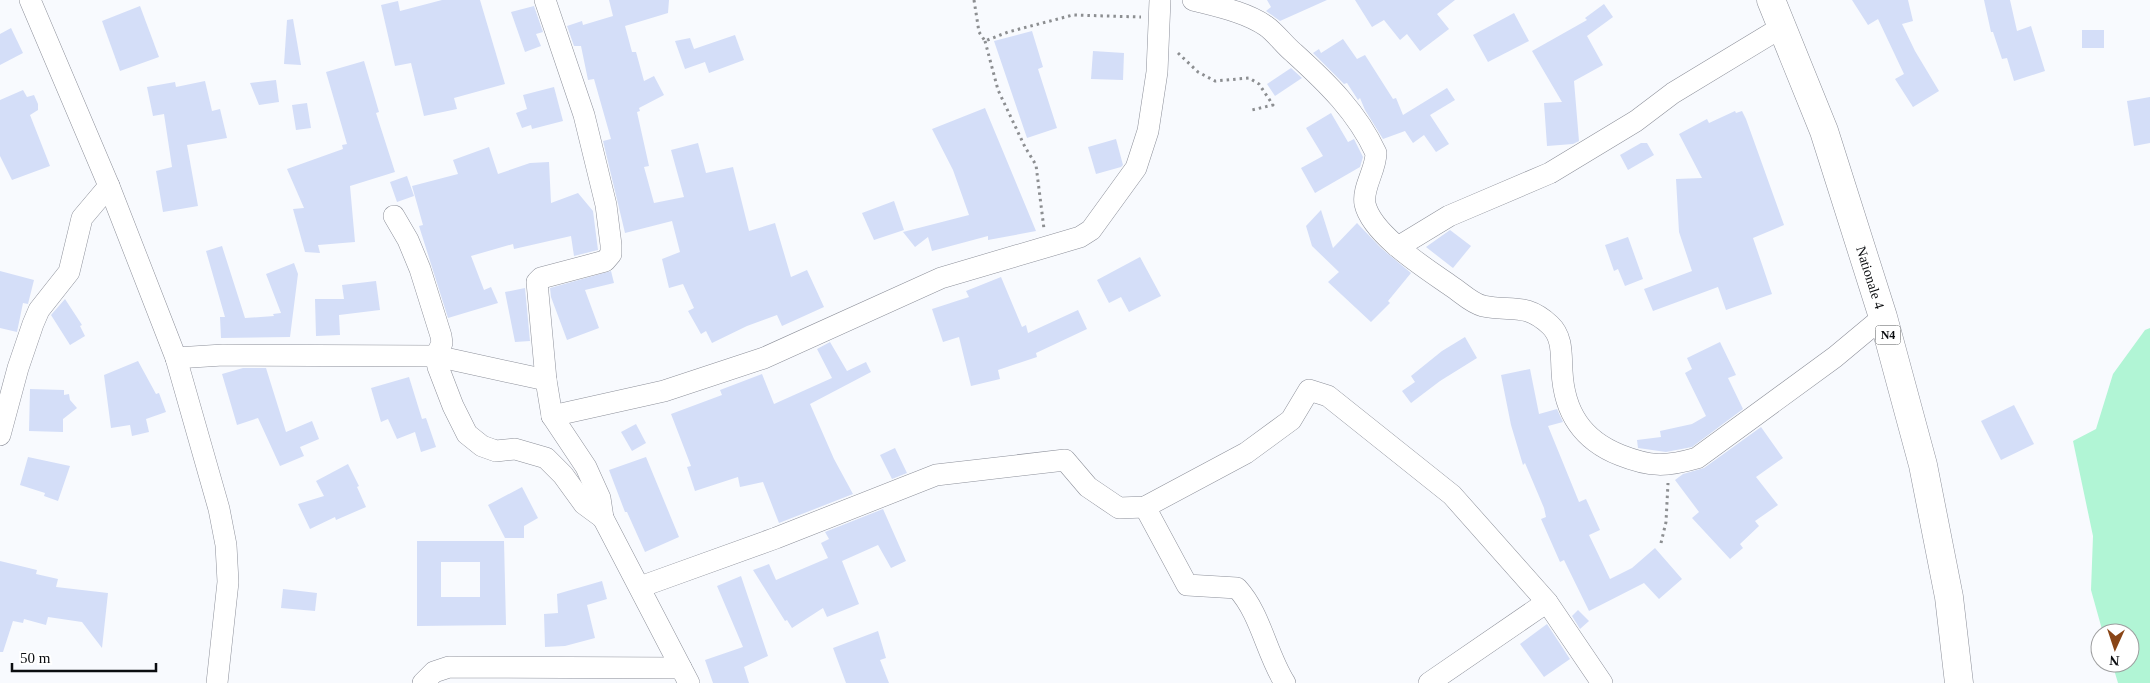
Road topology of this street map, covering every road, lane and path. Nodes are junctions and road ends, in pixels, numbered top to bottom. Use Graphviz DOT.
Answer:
graph roads {
  1 [pos="30,0"];
  2 [pos="545,0"];
  3 [pos="974,0"];
  4 [pos="1194,0"];
  5 [pos="1771,0"];
  6 [pos="1160,9"];
  7 [pos="1782,27"];
  8 [pos="985,41"];
  9 [pos="1158,42"];
  10 [pos="1252,110"];
  11 [pos="109,186"];
  12 [pos="394,216"];
  13 [pos="1398,247"];
  14 [pos="1026,252"];
  15 [pos="1883,317"];
  16 [pos="436,356"];
  17 [pos="176,358"];
  18 [pos="546,380"];
  19 [pos="552,416"];
  20 [pos="0,435"];
  21 [pos="1672,466"];
  22 [pos="1145,507"];
  23 [pos="604,518"];
  24 [pos="1661,543"];
  25 [pos="640,587"];
  26 [pos="1546,602"];
  27 [pos="685,675"];
  28 [pos="217,683"];
  29 [pos="422,683"];
  30 [pos="1285,683"];
  31 [pos="1429,683"];
  32 [pos="1602,683"];
  33 [pos="1959,683"];
  1 -- 11 [label="street"];
  2 -- 18 [label="street"];
  3 -- 8 [label="path"];
  4 -- 13 [label="street"];
  5 -- 7 [label="highway, Nationale 4 / N4"];
  6 -- 8 [label="path"];
  6 -- 9 [label="street"];
  7 -- 13 [label="street"];
  7 -- 15 [label="highway, Nationale 4 / N4"];
  8 -- 14 [label="path"];
  9 -- 10 [label="path"];
  9 -- 14 [label="street"];
  11 -- 17 [label="street"];
  11 -- 20 [label="street"];
  12 -- 16 [label="street"];
  13 -- 21 [label="street"];
  14 -- 19 [label="street"];
  15 -- 21 [label="street"];
  15 -- 33 [label="highway, Nationale 4 / N4"];
  16 -- 17 [label="street"];
  16 -- 18 [label="street"];
  16 -- 23 [label="street"];
  17 -- 28 [label="street"];
  18 -- 19 [label="street"];
  19 -- 23 [label="street"];
  21 -- 24 [label="path"];
  22 -- 25 [label="street"];
  22 -- 26 [label="street"];
  22 -- 30 [label="street"];
  23 -- 25 [label="street"];
  25 -- 27 [label="street"];
  26 -- 31 [label="street"];
  26 -- 32 [label="street"];
  27 -- 29 [label="street"];
}
